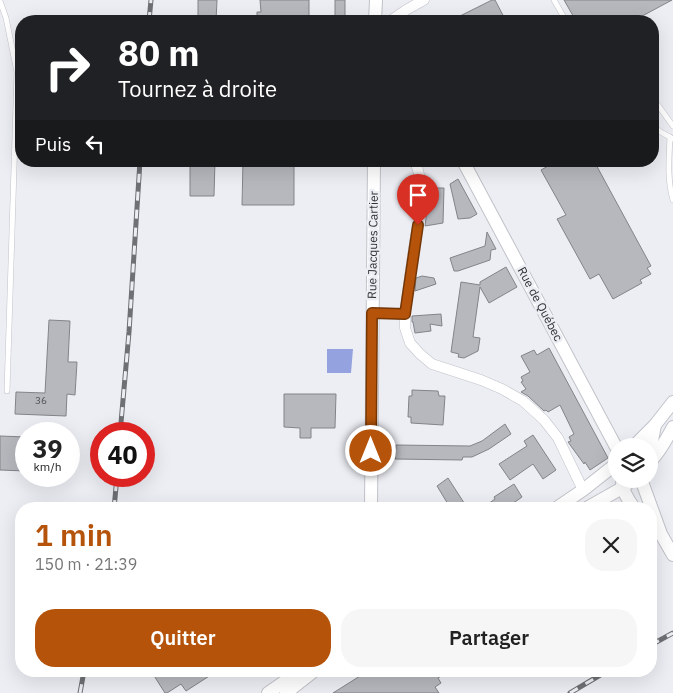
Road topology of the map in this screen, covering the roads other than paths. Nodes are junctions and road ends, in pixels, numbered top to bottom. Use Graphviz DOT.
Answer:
graph roads {
  1 [pos="376,0"];
  2 [pos="424,0"];
  3 [pos="554,0"];
  4 [pos="0,1"];
  5 [pos="375,15"];
  6 [pos="399,15"];
  7 [pos="563,15"];
  8 [pos="15,62"];
  9 [pos="659,107"];
  10 [pos="673,126"];
  11 [pos="659,131"];
  12 [pos="15,136"];
  13 [pos="671,138"];
  14 [pos="374,167"];
  15 [pos="417,167"];
  16 [pos="465,167"];
  17 [pos="673,200"];
  18 [pos="372,313"];
  19 [pos="405,314"];
  20 [pos="7,391"];
  21 [pos="673,402"];
  22 [pos="655,425"];
  23 [pos="673,427"];
  24 [pos="611,438"];
  25 [pos="642,438"];
  26 [pos="653,438"];
  27 [pos="658,452"];
  28 [pos="608,470"];
  29 [pos="616,488"];
  30 [pos="624,488"];
  31 [pos="644,488"];
  32 [pos="583,490"];
  33 [pos="371,502"];
  34 [pos="565,502"];
  35 [pos="600,502"];
  36 [pos="629,502"];
  37 [pos="649,502"];
  38 [pos="657,523"];
  39 [pos="657,530"];
  40 [pos="661,534"];
  41 [pos="673,555"];
  42 [pos="291,677"];
  43 [pos="306,677"];
  44 [pos="268,693"];
  45 [pos="286,693"];
  1 -- 5 [label="street"];
  2 -- 6 [label="street"];
  3 -- 7 [label="lane"];
  4 -- 8 [label="lane"];
  9 -- 10 [label="lane"];
  11 -- 13 [label="lane"];
  12 -- 20 [label="lane"];
  13 -- 17 [label="lane"];
  14 -- 18 [label="street, Rue Jacques Cartier"];
  15 -- 19 [label="street"];
  16 -- 24 [label="street, Rue de Québec"];
  18 -- 19 [label="street"];
  18 -- 33 [label="street, Rue Jacques Cartier"];
  19 -- 32 [label="street"];
  21 -- 22 [label="street"];
  22 -- 25 [label="street"];
  22 -- 26 [label="street"];
  23 -- 27 [label="street"];
  28 -- 32 [label="street"];
  29 -- 35 [label="street"];
  30 -- 36 [label="street"];
  31 -- 37 [label="street"];
  32 -- 34 [label="street"];
  38 -- 40 [label="street"];
  39 -- 40 [label="street"];
  40 -- 41 [label="street"];
  42 -- 44 [label="street"];
  43 -- 45 [label="street"];
}
